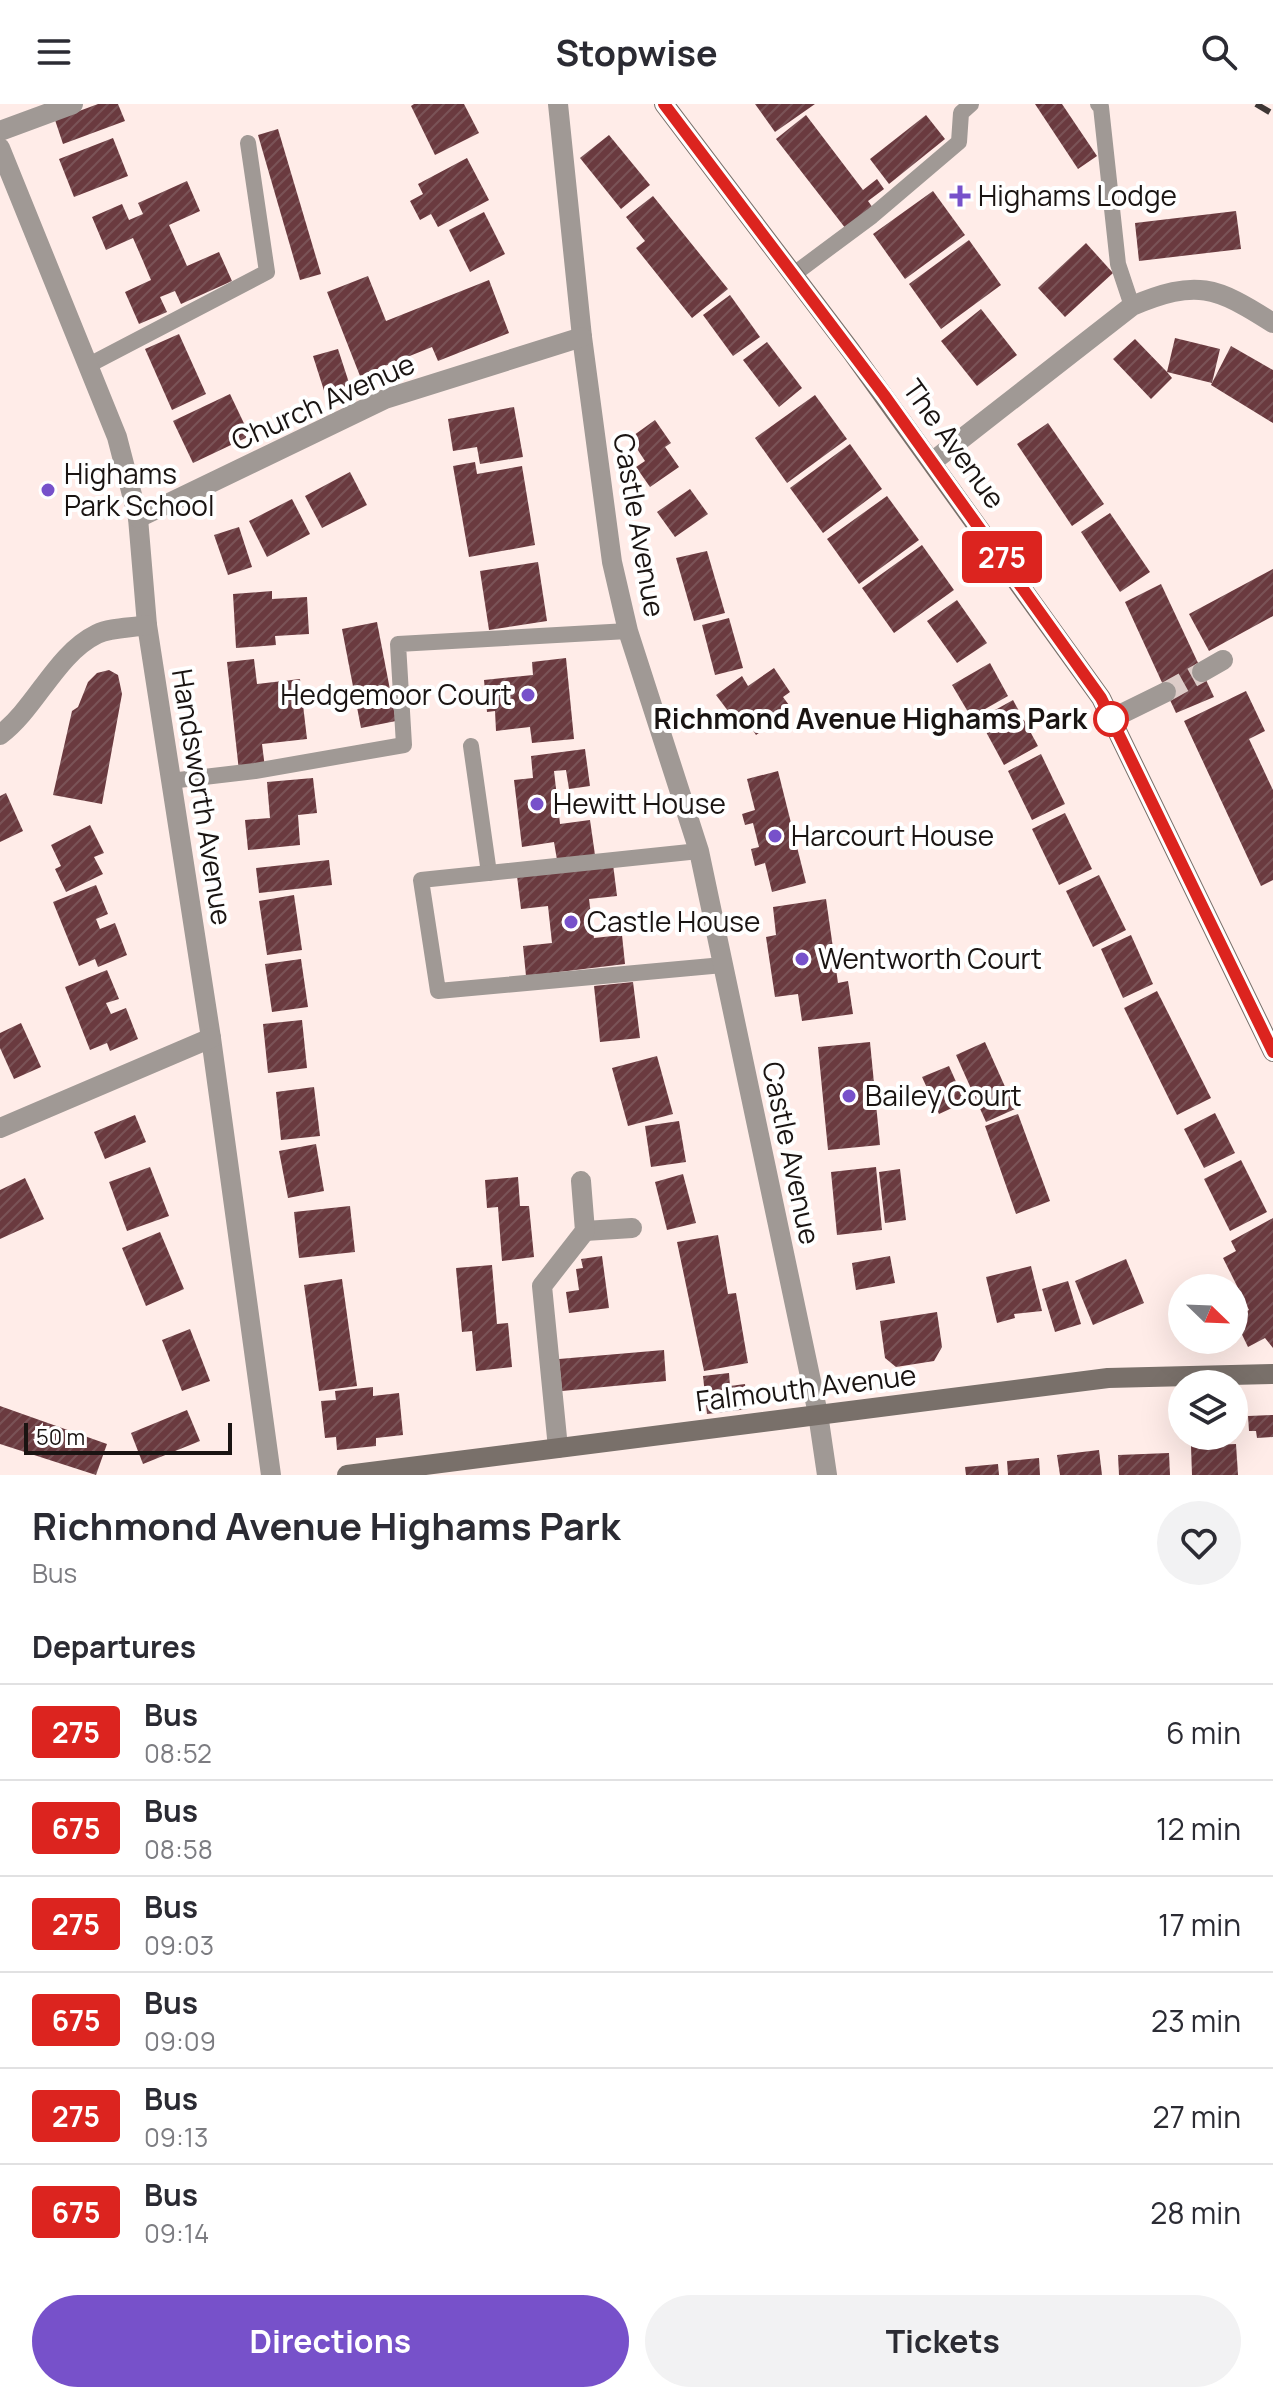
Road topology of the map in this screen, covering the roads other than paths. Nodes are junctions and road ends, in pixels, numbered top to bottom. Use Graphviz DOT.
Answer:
graph roads {
  1 [pos="73,104"];
  2 [pos="558,104"];
  3 [pos="664,104"];
  4 [pos="971,104"];
  5 [pos="1098,104"];
  6 [pos="0,131"];
  7 [pos="248,143"];
  8 [pos="0,148"];
  9 [pos="794,274"];
  10 [pos="1132,306"];
  11 [pos="1273,323"];
  12 [pos="582,337"];
  13 [pos="87,366"];
  14 [pos="932,462"];
  15 [pos="138,518"];
  16 [pos="147,625"];
  17 [pos="628,631"];
  18 [pos="1223,660"];
  19 [pos="1202,672"];
  20 [pos="1166,692"];
  21 [pos="1111,719"];
  22 [pos="0,735"];
  23 [pos="471,746"];
  24 [pos="170,781"];
  25 [pos="699,851"];
  26 [pos="489,873"];
  27 [pos="723,965"];
  28 [pos="211,1038"];
  29 [pos="1273,1052"];
  30 [pos="0,1128"];
  31 [pos="581,1181"];
  32 [pos="632,1228"];
  33 [pos="585,1231"];
  34 [pos="1273,1374"];
  35 [pos="818,1414"];
  36 [pos="558,1448"];
  37 [pos="271,1475"];
  38 [pos="347,1475"];
  39 [pos="827,1475"];
  1 -- 6 [label="street"];
  2 -- 12 [label="street, Castle Avenue"];
  3 -- 9 [label="street, The Avenue"];
  4 -- 9 [label="lane"];
  5 -- 10 [label="lane"];
  7 -- 13 [label="lane"];
  8 -- 13 [label="street, Handsworth Avenue"];
  9 -- 14 [label="street, The Avenue"];
  10 -- 11 [label="street"];
  10 -- 14 [label="street"];
  12 -- 15 [label="street, Church Avenue"];
  12 -- 17 [label="street, Castle Avenue"];
  13 -- 15 [label="street, Handsworth Avenue"];
  14 -- 21 [label="street, The Avenue"];
  15 -- 16 [label="street, Handsworth Avenue"];
  16 -- 22 [label="street"];
  16 -- 24 [label="street, Handsworth Avenue"];
  17 -- 24 [label="lane"];
  17 -- 25 [label="street, Castle Avenue"];
  18 -- 19 [label="street"];
  20 -- 21 [label="street"];
  21 -- 29 [label="street, The Avenue"];
  23 -- 26 [label="lane"];
  24 -- 28 [label="street, Handsworth Avenue"];
  25 -- 26 [label="lane"];
  25 -- 27 [label="street, Castle Avenue"];
  26 -- 27 [label="lane"];
  27 -- 35 [label="street, Castle Avenue"];
  28 -- 30 [label="street"];
  28 -- 37 [label="street, Handsworth Avenue"];
  31 -- 33 [label="street"];
  32 -- 33 [label="street"];
  33 -- 36 [label="street"];
  34 -- 35 [label="street, Falmouth Avenue"];
  35 -- 36 [label="street, Falmouth Avenue"];
  35 -- 39 [label="street, Castle Avenue"];
  36 -- 38 [label="street, Falmouth Avenue"];
}
